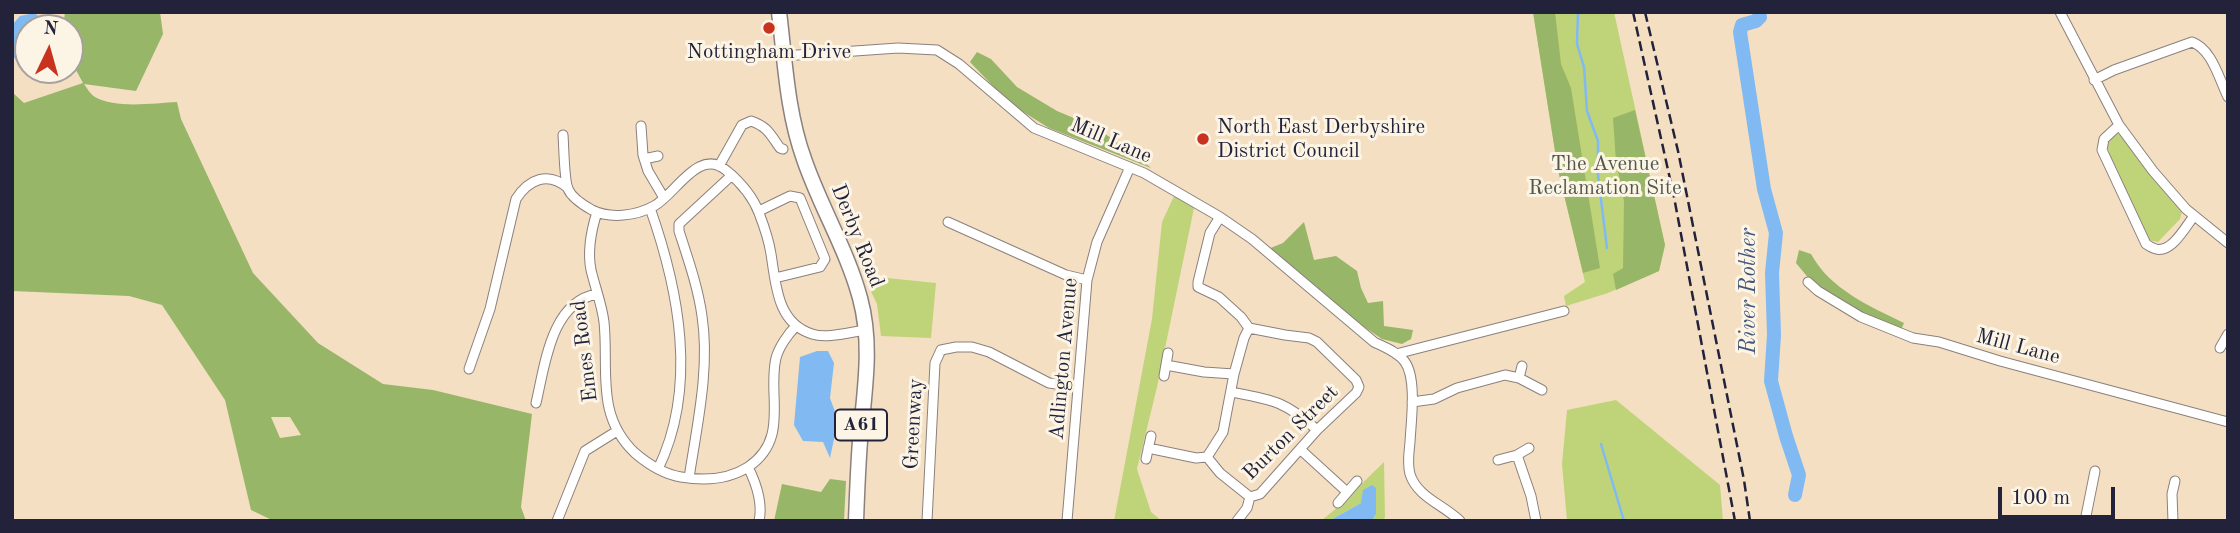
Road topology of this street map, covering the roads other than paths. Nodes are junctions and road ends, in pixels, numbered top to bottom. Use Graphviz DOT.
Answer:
graph roads {
  1 [pos="779,12"];
  2 [pos="2060,12"];
  3 [pos="783,56"];
  4 [pos="2094,80"];
  5 [pos="2228,97"];
  6 [pos="2119,125"];
  7 [pos="641,126"];
  8 [pos="563,135"];
  9 [pos="783,149"];
  10 [pos="657,156"];
  11 [pos="644,159"];
  12 [pos="719,166"];
  13 [pos="1130,167"];
  14 [pos="732,175"];
  15 [pos="568,188"];
  16 [pos="664,198"];
  17 [pos="650,208"];
  18 [pos="758,211"];
  19 [pos="597,212"];
  20 [pos="2194,216"];
  21 [pos="1220,217"];
  22 [pos="948,222"];
  23 [pos="2228,243"];
  24 [pos="775,278"];
  25 [pos="1087,280"];
  26 [pos="1808,282"];
  27 [pos="597,294"];
  28 [pos="1564,311"];
  29 [pos="796,326"];
  30 [pos="1249,328"];
  31 [pos="866,330"];
  32 [pos="2228,334"];
  33 [pos="2220,348"];
  34 [pos="1168,353"];
  35 [pos="1396,354"];
  36 [pos="1166,365"];
  37 [pos="1522,366"];
  38 [pos="469,369"];
  39 [pos="1234,374"];
  40 [pos="1164,376"];
  41 [pos="1519,378"];
  42 [pos="1078,387"];
  43 [pos="1542,390"];
  44 [pos="1231,392"];
  45 [pos="1412,402"];
  46 [pos="536,403"];
  47 [pos="2228,422"];
  48 [pos="1317,430"];
  49 [pos="617,431"];
  50 [pos="1151,436"];
  51 [pos="1148,448"];
  52 [pos="1529,448"];
  53 [pos="1301,450"];
  54 [pos="1517,455"];
  55 [pos="1207,457"];
  56 [pos="1146,459"];
  57 [pos="1498,460"];
  58 [pos="748,467"];
  59 [pos="658,469"];
  60 [pos="2095,471"];
  61 [pos="689,478"];
  62 [pos="1357,481"];
  63 [pos="2175,481"];
  64 [pos="1347,492"];
  65 [pos="1250,497"];
  66 [pos="1338,503"];
  67 [pos="557,521"];
  68 [pos="759,521"];
  69 [pos="856,521"];
  70 [pos="927,521"];
  71 [pos="1068,521"];
  72 [pos="1237,521"];
  73 [pos="1460,521"];
  74 [pos="1536,521"];
  75 [pos="2085,521"];
  76 [pos="2173,521"];
  1 -- 3 [label="highway, Derby Road / A61"];
  2 -- 4 [label="street"];
  3 -- 13 [label="street, Mill Lane"];
  3 -- 31 [label="highway, Derby Road / A61"];
  4 -- 5 [label="street"];
  4 -- 6 [label="street"];
  6 -- 20 [label="street"];
  6 -- 20 [label="street"];
  7 -- 11 [label="street"];
  8 -- 15 [label="street"];
  9 -- 12 [label="street"];
  10 -- 11 [label="street"];
  11 -- 16 [label="street"];
  12 -- 14 [label="street"];
  12 -- 16 [label="street"];
  13 -- 21 [label="street, Mill Lane"];
  13 -- 25 [label="street, Adlington Avenue"];
  14 -- 18 [label="street"];
  14 -- 61 [label="street"];
  15 -- 19 [label="street"];
  15 -- 38 [label="street"];
  16 -- 17 [label="street"];
  17 -- 19 [label="street"];
  17 -- 59 [label="street"];
  18 -- 24 [label="street"];
  18 -- 24 [label="street"];
  19 -- 27 [label="street, Emes Road"];
  20 -- 23 [label="street"];
  21 -- 30 [label="street"];
  21 -- 35 [label="street, Mill Lane"];
  22 -- 25 [label="street"];
  24 -- 29 [label="street"];
  25 -- 42 [label="street, Adlington Avenue"];
  26 -- 47 [label="street, Mill Lane"];
  27 -- 46 [label="street"];
  27 -- 49 [label="street, Emes Road"];
  28 -- 35 [label="street"];
  29 -- 31 [label="street"];
  29 -- 58 [label="street"];
  30 -- 39 [label="street"];
  30 -- 48 [label="street, Burton Street"];
  31 -- 69 [label="highway, Derby Road / A61"];
  32 -- 33 [label="street"];
  34 -- 36 [label="street"];
  35 -- 45 [label="street"];
  36 -- 39 [label="street"];
  36 -- 40 [label="street"];
  37 -- 41 [label="street"];
  39 -- 44 [label="street"];
  41 -- 43 [label="street"];
  41 -- 45 [label="street"];
  42 -- 70 [label="street, Greenway"];
  42 -- 71 [label="street, Adlington Avenue"];
  44 -- 48 [label="street"];
  44 -- 55 [label="street"];
  45 -- 73 [label="street"];
  48 -- 53 [label="street, Burton Street"];
  49 -- 59 [label="street, Emes Road"];
  49 -- 67 [label="street"];
  50 -- 51 [label="street"];
  51 -- 55 [label="street"];
  51 -- 56 [label="street"];
  52 -- 54 [label="street"];
  53 -- 64 [label="street"];
  53 -- 65 [label="street, Burton Street"];
  54 -- 57 [label="street"];
  54 -- 74 [label="street"];
  55 -- 65 [label="street"];
  58 -- 61 [label="street, Emes Road"];
  58 -- 68 [label="street"];
  59 -- 61 [label="street, Emes Road"];
  60 -- 75 [label="street"];
  62 -- 64 [label="street"];
  63 -- 76 [label="street"];
  64 -- 66 [label="street"];
  65 -- 72 [label="street, Burton Street"];
}
